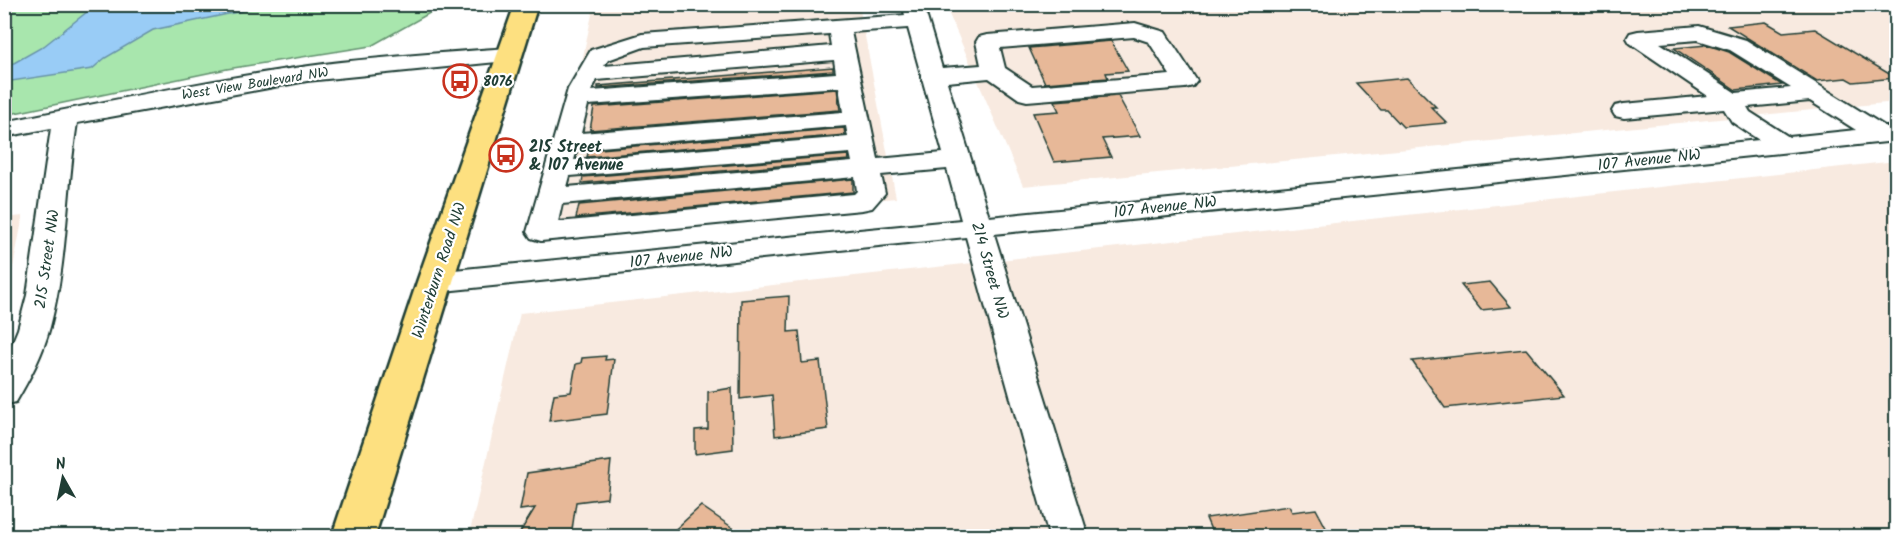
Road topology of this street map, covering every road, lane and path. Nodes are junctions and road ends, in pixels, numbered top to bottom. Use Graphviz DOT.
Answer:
graph roads {
  1 [pos="527,4"];
  2 [pos="914,13"];
  3 [pos="842,40"];
  4 [pos="509,55"];
  5 [pos="994,70"];
  6 [pos="933,76"];
  7 [pos="1815,93"];
  8 [pos="853,99"];
  9 [pos="1731,101"];
  10 [pos="1624,111"];
  11 [pos="66,117"];
  12 [pos="571,122"];
  13 [pos="4,130"];
  14 [pos="1889,135"];
  15 [pos="1784,145"];
  16 [pos="864,157"];
  17 [pos="958,160"];
  18 [pos="557,169"];
  19 [pos="549,197"];
  20 [pos="978,225"];
  21 [pos="434,282"];
  22 [pos="9,379"];
  23 [pos="353,537"];
  24 [pos="1069,537"];
  1 -- 4 [label="main road, Winterburn Road NW"];
  2 -- 3 [label="street"];
  2 -- 6 [label="street, 214 Street NW"];
  3 -- 8 [label="street"];
  3 -- 12 [label="street"];
  4 -- 11 [label="street, West View Boulevard NW"];
  4 -- 21 [label="main road, Winterburn Road NW"];
  5 -- 5 [label="street"];
  5 -- 6 [label="street"];
  6 -- 17 [label="street, 214 Street NW"];
  7 -- 9 [label="street"];
  7 -- 9 [label="street"];
  7 -- 14 [label="street"];
  8 -- 12 [label="street"];
  8 -- 12 [label="street"];
  8 -- 16 [label="street"];
  9 -- 10 [label="street"];
  9 -- 15 [label="street"];
  11 -- 13 [label="street, West View Boulevard NW"];
  11 -- 22 [label="street, 215 Street NW"];
  12 -- 18 [label="street"];
  14 -- 15 [label="street, 107 Avenue NW"];
  15 -- 20 [label="street, 107 Avenue NW"];
  16 -- 17 [label="street"];
  16 -- 18 [label="street"];
  16 -- 19 [label="street"];
  16 -- 19 [label="street"];
  17 -- 20 [label="street, 214 Street NW"];
  18 -- 19 [label="street"];
  20 -- 21 [label="street, 107 Avenue NW"];
  20 -- 24 [label="street, 214 Street NW"];
  21 -- 23 [label="main road, Winterburn Road NW"];
}
